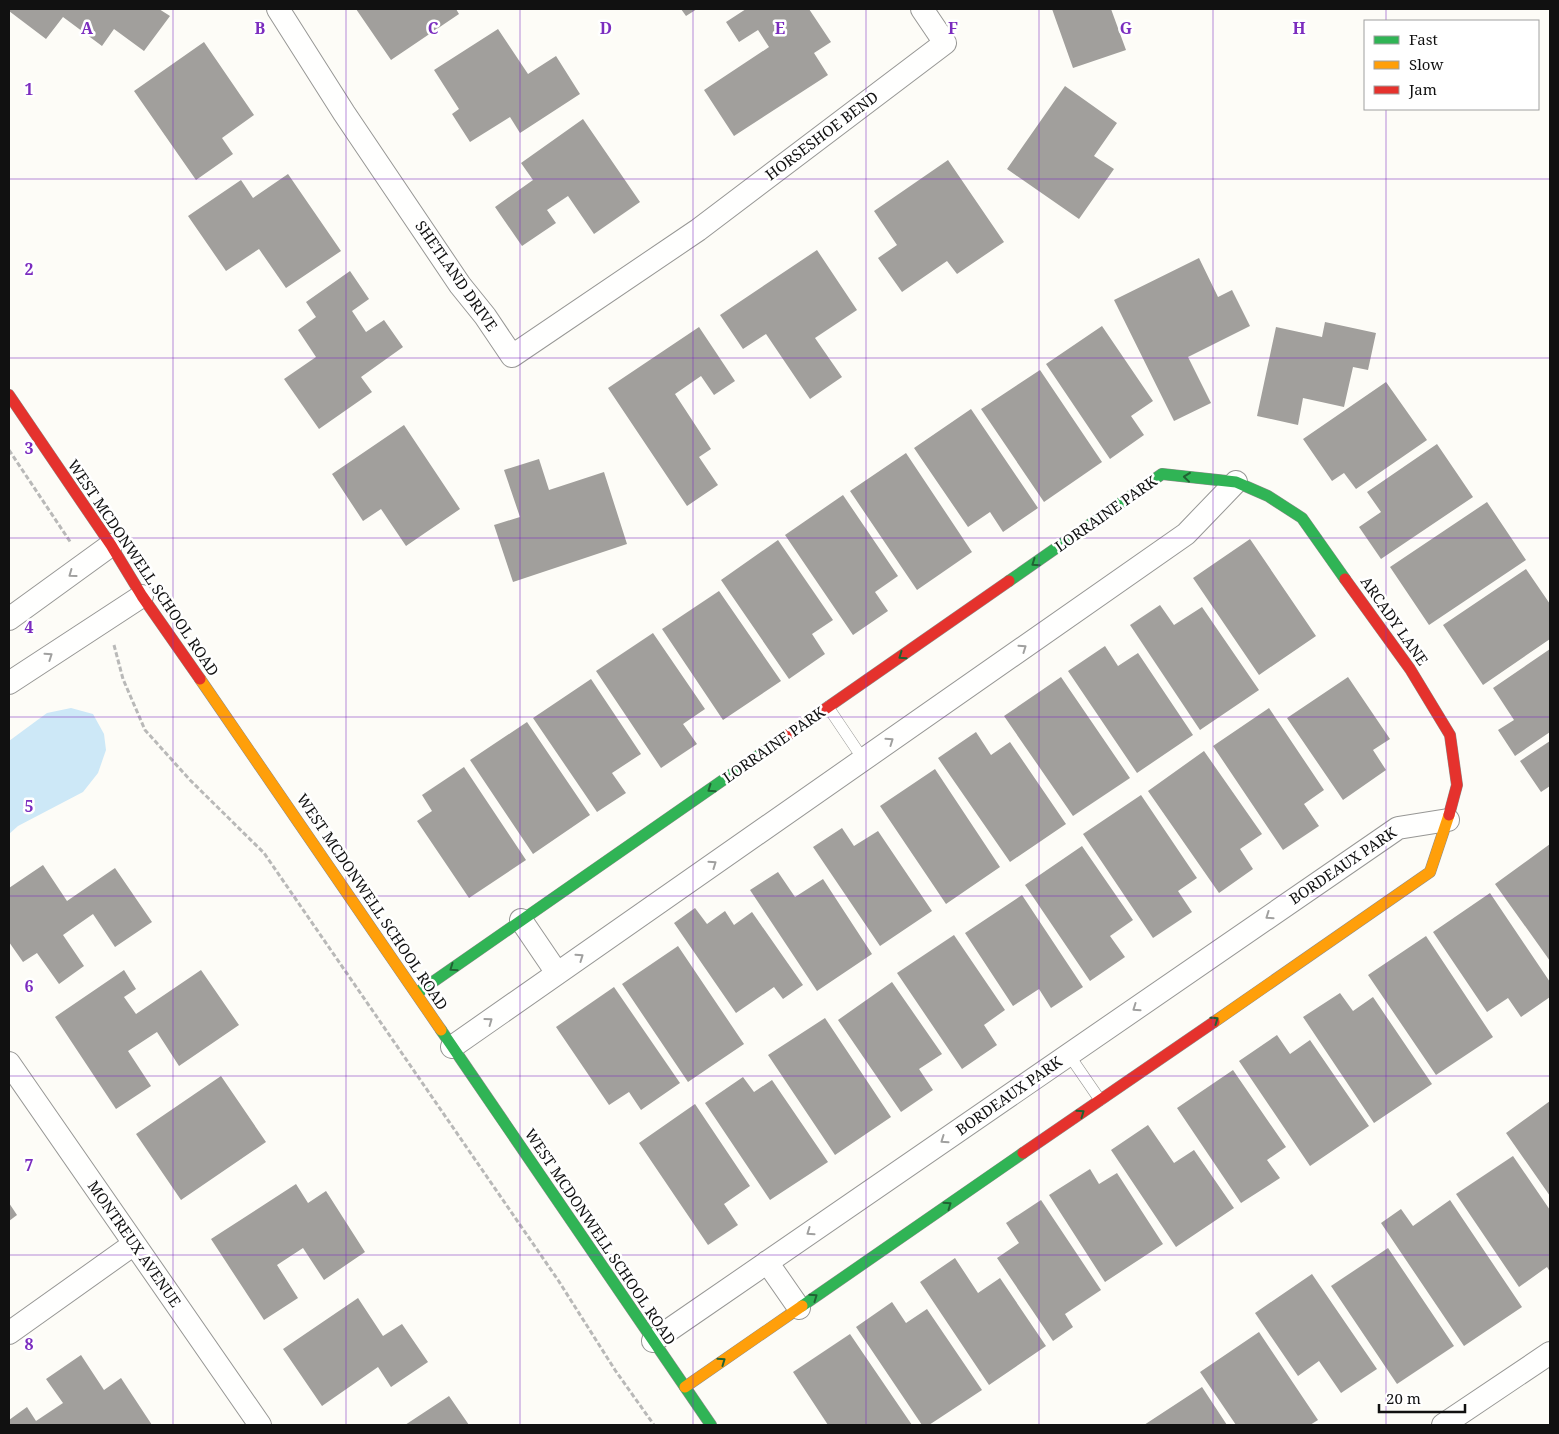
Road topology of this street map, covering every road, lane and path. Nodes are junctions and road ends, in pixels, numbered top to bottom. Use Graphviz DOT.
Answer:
graph roads {
  1 [pos="278,9"];
  2 [pos="922,9"];
  3 [pos="698,230"];
  4 [pos="9,395"];
  5 [pos="9,450"];
  6 [pos="1236,482"];
  7 [pos="111,545"];
  8 [pos="74,547"];
  9 [pos="142,596"];
  10 [pos="9,619"];
  11 [pos="112,636"];
  12 [pos="9,683"];
  13 [pos="828,707"];
  14 [pos="863,759"];
  15 [pos="1448,820"];
  16 [pos="521,920"];
  17 [pos="557,973"];
  18 [pos="417,993"];
  19 [pos="452,1047"];
  20 [pos="1069,1054"];
  21 [pos="9,1063"];
  22 [pos="1100,1100"];
  23 [pos="134,1244"];
  24 [pos="767,1262"];
  25 [pos="799,1308"];
  26 [pos="9,1334"];
  27 [pos="653,1341"];
  28 [pos="1550,1353"];
  29 [pos="685,1388"];
  30 [pos="260,1425"];
  31 [pos="654,1425"];
  32 [pos="711,1425"];
  33 [pos="1443,1425"];
  1 -- 3 [label="street, SHETLAND DRIVE"];
  2 -- 3 [label="street, HORSESHOE BEND"];
  4 -- 7 [label="street, WEST MCDONWELL SCHOOL ROAD"];
  5 -- 8 [label="path"];
  6 -- 13 [label="street, LORRAINE PARK, one-way"];
  14 -- 6 [label="street, one-way"];
  6 -- 15 [label="street, ARCADY LANE"];
  7 -- 9 [label="street, WEST MCDONWELL SCHOOL ROAD"];
  7 -- 10 [label="street, one-way"];
  12 -- 9 [label="street, one-way"];
  9 -- 18 [label="street, WEST MCDONWELL SCHOOL ROAD"];
  11 -- 31 [label="path"];
  13 -- 14 [label="lane"];
  13 -- 16 [label="street, LORRAINE PARK, one-way"];
  17 -- 14 [label="street, one-way"];
  15 -- 20 [label="street, BORDEAUX PARK, one-way"];
  22 -- 15 [label="street, one-way"];
  16 -- 17 [label="street"];
  16 -- 18 [label="street, LORRAINE PARK, one-way"];
  19 -- 17 [label="street, one-way"];
  18 -- 19 [label="street, WEST MCDONWELL SCHOOL ROAD"];
  19 -- 27 [label="street, WEST MCDONWELL SCHOOL ROAD"];
  20 -- 22 [label="lane"];
  20 -- 24 [label="street, BORDEAUX PARK, one-way"];
  21 -- 23 [label="street, MONTREUX AVENUE"];
  25 -- 22 [label="street, one-way"];
  23 -- 26 [label="street"];
  23 -- 30 [label="street, MONTREUX AVENUE"];
  24 -- 25 [label="street"];
  24 -- 27 [label="street, BORDEAUX PARK"];
  29 -- 25 [label="street, one-way"];
  27 -- 29 [label="street, WEST MCDONWELL SCHOOL ROAD"];
  28 -- 33 [label="street"];
  29 -- 32 [label="street, WEST MCDONWELL SCHOOL ROAD"];
}
